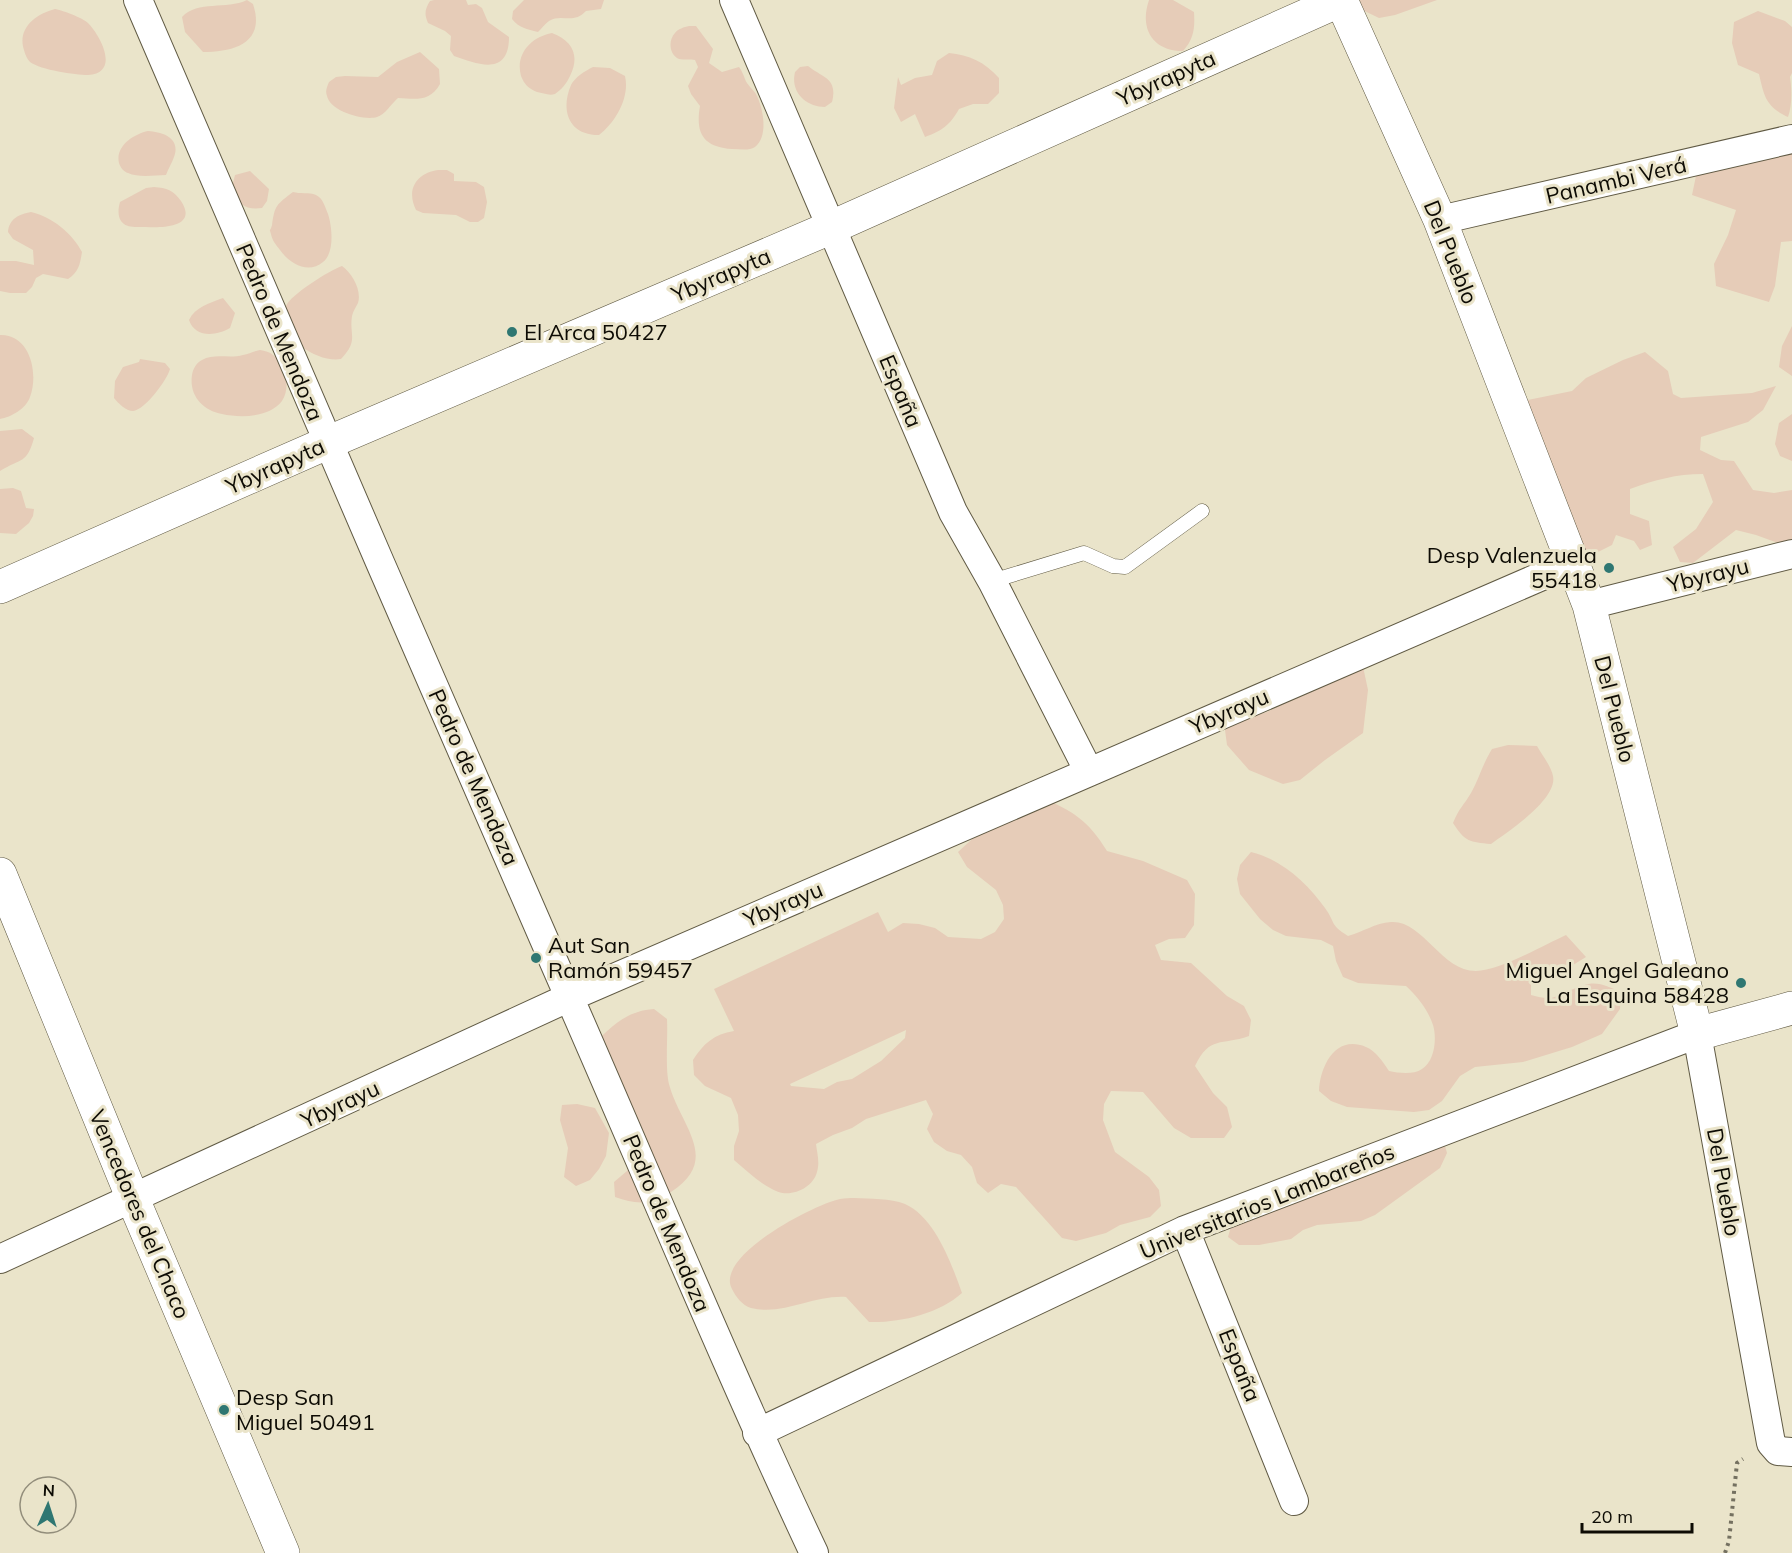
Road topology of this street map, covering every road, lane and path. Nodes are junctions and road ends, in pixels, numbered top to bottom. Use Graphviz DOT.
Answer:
graph roads {
  1 [pos="138,0"];
  2 [pos="734,0"];
  3 [pos="1341,0"];
  4 [pos="1792,139"];
  5 [pos="1440,220"];
  6 [pos="832,227"];
  7 [pos="327,443"];
  8 [pos="1202,511"];
  9 [pos="1792,554"];
  10 [pos="1572,563"];
  11 [pos="992,581"];
  12 [pos="0,586"];
  13 [pos="1589,605"];
  14 [pos="1089,772"];
  15 [pos="0,874"];
  16 [pos="570,997"];
  17 [pos="1792,1008"];
  18 [pos="1697,1034"];
  19 [pos="133,1199"];
  20 [pos="1185,1230"];
  21 [pos="0,1259"];
  22 [pos="757,1433"];
  23 [pos="1780,1449"];
  24 [pos="1294,1501"];
  25 [pos="283,1553"];
  26 [pos="814,1553"];
  27 [pos="1725,1553"];
  1 -- 7 [label="street, Pedro de Mendoza"];
  2 -- 6 [label="street, España"];
  3 -- 5 [label="street, Del Pueblo"];
  3 -- 6 [label="street, Ybyrapyta"];
  4 -- 5 [label="street, Panambi Verá"];
  5 -- 10 [label="street, Del Pueblo"];
  6 -- 7 [label="street, Ybyrapyta"];
  6 -- 11 [label="street, España"];
  7 -- 12 [label="street, Ybyrapyta"];
  7 -- 16 [label="street, Pedro de Mendoza"];
  8 -- 11 [label="lane"];
  9 -- 13 [label="street, Ybyrayu"];
  10 -- 13 [label="street, Del Pueblo"];
  10 -- 14 [label="street, Ybyrayu"];
  11 -- 14 [label="street, España"];
  13 -- 18 [label="street, Del Pueblo"];
  14 -- 16 [label="street, Ybyrayu"];
  15 -- 19 [label="street, Vencedores del Chaco"];
  16 -- 19 [label="street, Ybyrayu"];
  16 -- 22 [label="street, Pedro de Mendoza"];
  17 -- 18 [label="street, Universitarios Lambareños"];
  18 -- 20 [label="street, Universitarios Lambareños"];
  18 -- 23 [label="street, Del Pueblo"];
  19 -- 21 [label="street, Ybyrayu"];
  19 -- 25 [label="street, Vencedores del Chaco"];
  20 -- 22 [label="street, Universitarios Lambareños"];
  20 -- 24 [label="street, España"];
  22 -- 26 [label="street, Pedro de Mendoza"];
  23 -- 27 [label="path"];
}
